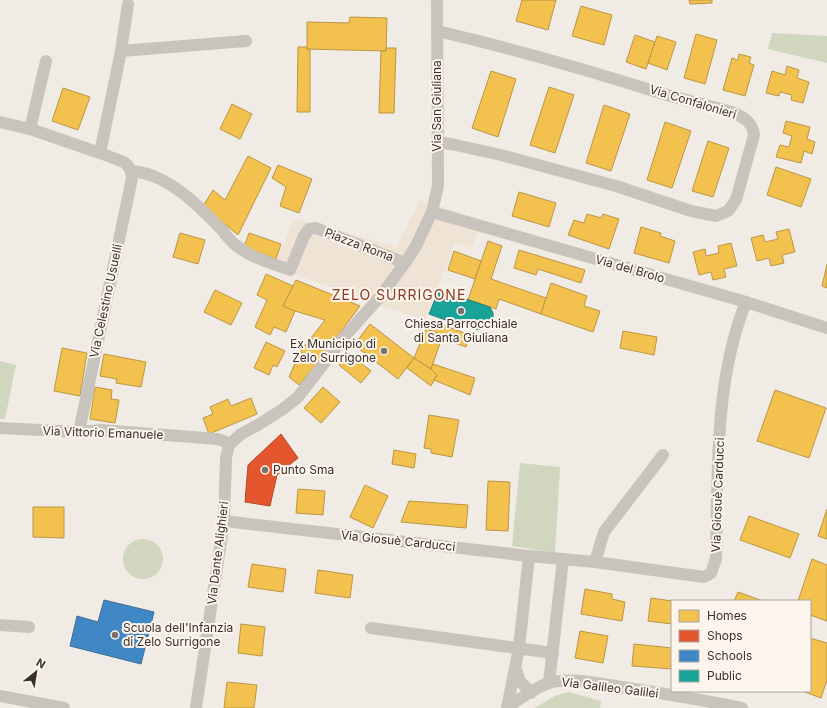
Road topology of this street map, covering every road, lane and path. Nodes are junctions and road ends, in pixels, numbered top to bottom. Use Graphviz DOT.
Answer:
graph roads {
  1 [pos="438,0"];
  2 [pos="128,4"];
  3 [pos="437,31"];
  4 [pos="246,41"];
  5 [pos="121,51"];
  6 [pos="46,60"];
  7 [pos="0,122"];
  8 [pos="30,129"];
  9 [pos="437,142"];
  10 [pos="100,153"];
  11 [pos="131,171"];
  12 [pos="432,212"];
  13 [pos="405,263"];
  14 [pos="746,302"];
  15 [pos="827,328"];
  16 [pos="0,428"];
  17 [pos="79,432"];
  18 [pos="229,445"];
  19 [pos="663,455"];
  20 [pos="224,521"];
  21 [pos="529,556"];
  22 [pos="563,559"];
  23 [pos="595,562"];
  24 [pos="0,625"];
  25 [pos="29,627"];
  26 [pos="371,628"];
  27 [pos="519,648"];
  28 [pos="553,653"];
  29 [pos="516,670"];
  30 [pos="549,683"];
  31 [pos="528,695"];
  32 [pos="0,696"];
  33 [pos="64,708"];
  34 [pos="196,708"];
  35 [pos="507,708"];
  36 [pos="518,708"];
  37 [pos="742,708"];
  1 -- 3 [label="street, Via San Giuliana"];
  2 -- 5 [label="street"];
  3 -- 9 [label="street, Via San Giuliana"];
  3 -- 9 [label="street, Via Confalonieri"];
  4 -- 5 [label="street"];
  5 -- 10 [label="street"];
  6 -- 8 [label="street"];
  7 -- 8 [label="street"];
  8 -- 10 [label="street"];
  9 -- 12 [label="street, Via San Giuliana"];
  10 -- 11 [label="street"];
  11 -- 13 [label="street, Piazza Roma"];
  11 -- 17 [label="street, Via Celestino Usuelli"];
  12 -- 13 [label="street, Piazza Roma"];
  12 -- 14 [label="street, Via del Brolo"];
  13 -- 18 [label="street, Piazza Roma"];
  14 -- 15 [label="street, Via del Brolo"];
  14 -- 23 [label="street, Via Giosuè Carducci"];
  16 -- 17 [label="street, Via Vittorio Emanuele"];
  17 -- 18 [label="street, Via Vittorio Emanuele"];
  18 -- 20 [label="street, Via Dante Alighieri"];
  19 -- 23 [label="street"];
  20 -- 21 [label="street, Via Giosuè Carducci"];
  20 -- 34 [label="street, Via Dante Alighieri"];
  21 -- 22 [label="street, Via Giosuè Carducci"];
  21 -- 27 [label="street, Via Galileo Galilei"];
  22 -- 23 [label="street, Via Giosuè Carducci"];
  22 -- 28 [label="street, Via Galileo Galilei"];
  24 -- 25 [label="street"];
  26 -- 27 [label="street"];
  27 -- 28 [label="street"];
  27 -- 29 [label="street, Via Galileo Galilei"];
  28 -- 30 [label="street, Via Galileo Galilei"];
  29 -- 31 [label="street"];
  29 -- 35 [label="street, Via Galileo Galilei"];
  30 -- 31 [label="street, Via Galileo Galilei"];
  30 -- 37 [label="street, Via Galileo Galilei"];
  31 -- 35 [label="street, Via Galileo Galilei"];
  31 -- 36 [label="street"];
  32 -- 33 [label="street"];
}
